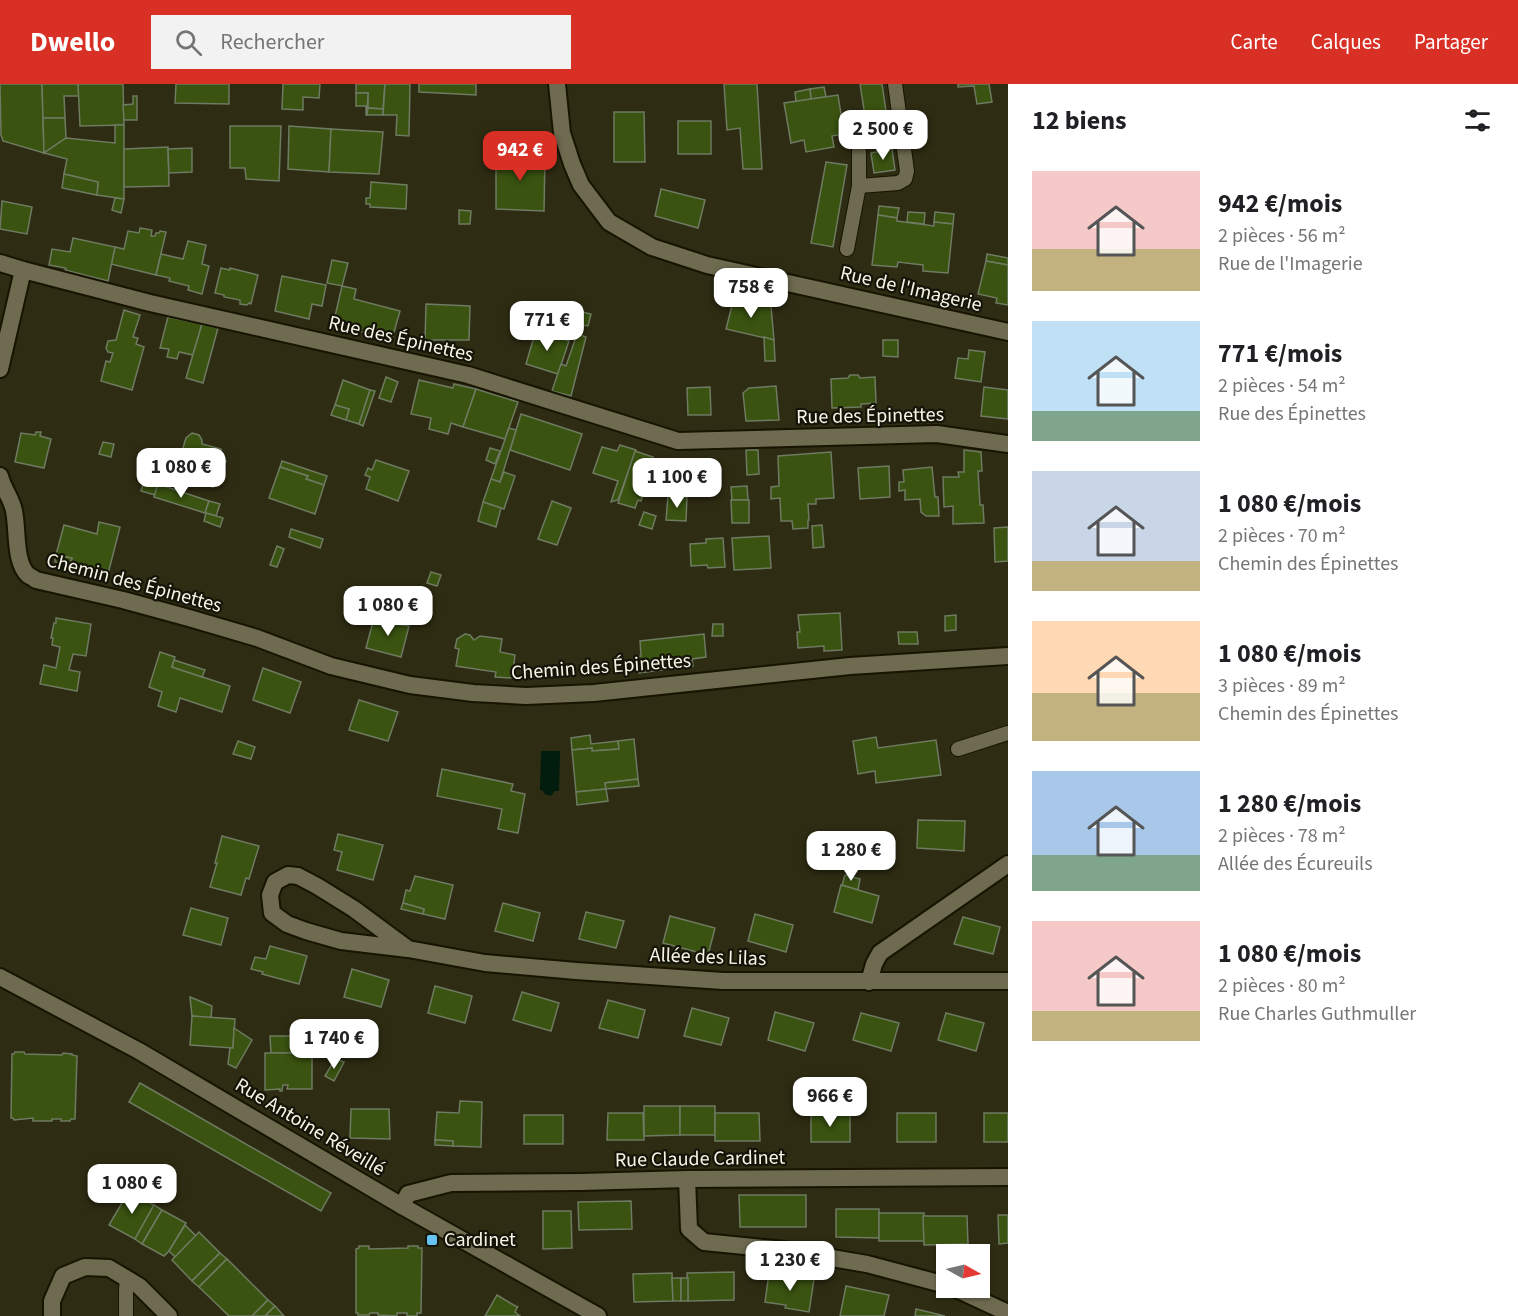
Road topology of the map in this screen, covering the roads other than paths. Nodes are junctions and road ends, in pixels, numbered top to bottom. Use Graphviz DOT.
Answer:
graph roads {
  1 [pos="557,84"];
  2 [pos="896,84"];
  3 [pos="859,151"];
  4 [pos="859,186"];
  5 [pos="848,249"];
  6 [pos="0,263"];
  7 [pos="23,270"];
  8 [pos="1008,332"];
  9 [pos="0,369"];
  10 [pos="1008,444"];
  11 [pos="0,476"];
  12 [pos="1008,656"];
  13 [pos="1008,733"];
  14 [pos="958,749"];
  15 [pos="1008,864"];
  16 [pos="408,949"];
  17 [pos="0,977"];
  18 [pos="1008,981"];
  19 [pos="869,982"];
  20 [pos="1008,1177"];
  21 [pos="687,1179"];
  22 [pos="402,1206"];
  23 [pos="128,1279"];
  24 [pos="936,1282"];
  25 [pos="976,1298"];
  26 [pos="1008,1313"];
  27 [pos="52,1316"];
  28 [pos="126,1316"];
  29 [pos="169,1316"];
  30 [pos="598,1316"];
  1 -- 8 [label="street, Rue de l'Imagerie"];
  2 -- 4 [label="lane"];
  3 -- 4 [label="lane"];
  4 -- 5 [label="lane"];
  6 -- 7 [label="street, Rue des Épinettes"];
  7 -- 9 [label="street"];
  7 -- 10 [label="street, Rue des Épinettes"];
  11 -- 12 [label="street, Chemin des Épinettes"];
  13 -- 14 [label="lane"];
  15 -- 19 [label="street"];
  16 -- 16 [label="street, Allée des Lilas"];
  16 -- 19 [label="street, Allée des Lilas"];
  17 -- 22 [label="street, Rue Antoine Réveillé"];
  18 -- 19 [label="street, Allée des Lilas"];
  20 -- 21 [label="street, Rue Claude Cardinet"];
  21 -- 22 [label="street, Rue Claude Cardinet"];
  21 -- 24 [label="street"];
  22 -- 30 [label="street, Rue Antoine Réveillé"];
  23 -- 27 [label="street"];
  23 -- 28 [label="lane"];
  23 -- 29 [label="street"];
  25 -- 26 [label="street"];
}
